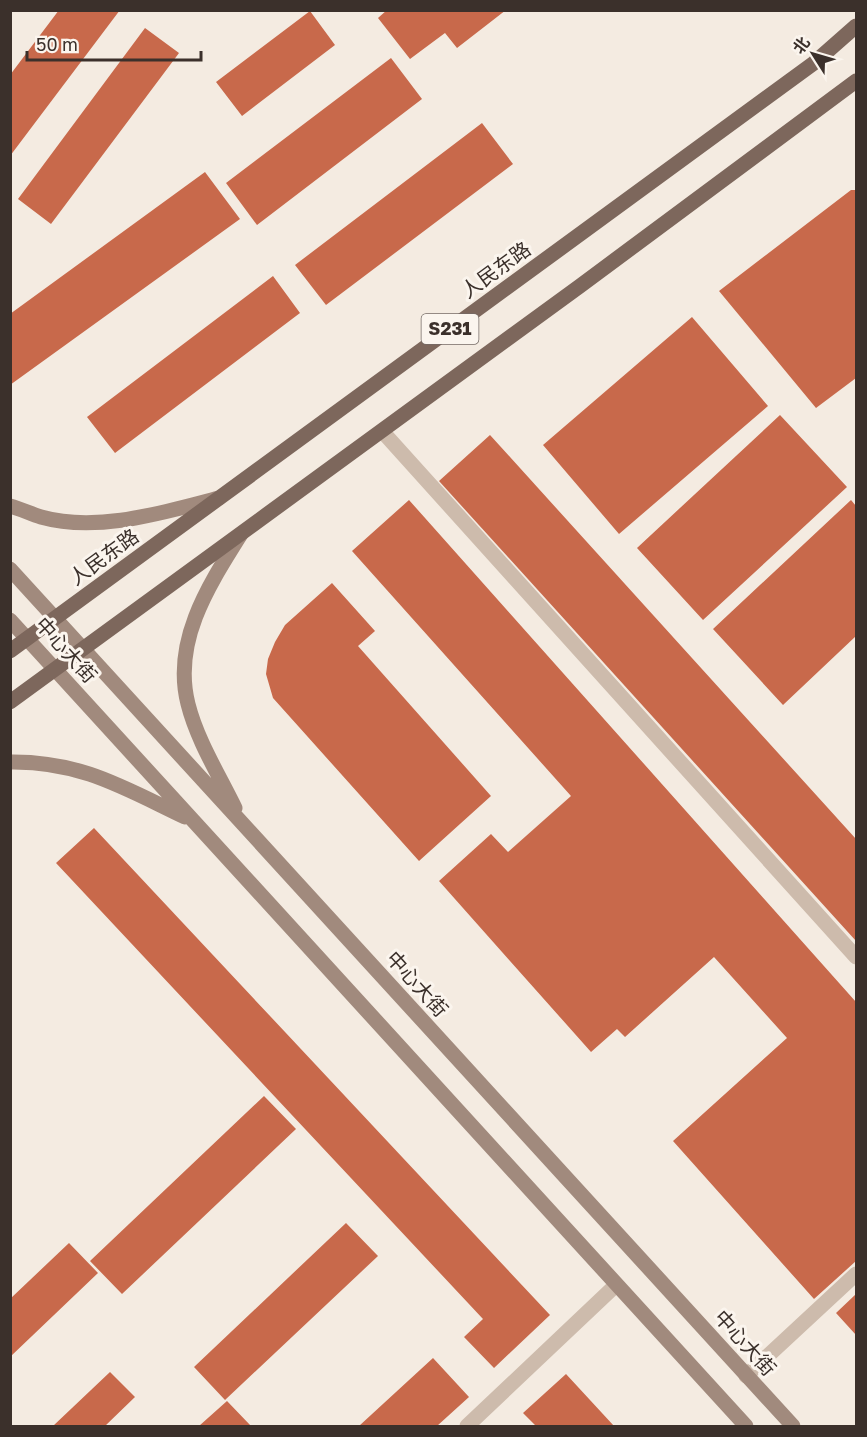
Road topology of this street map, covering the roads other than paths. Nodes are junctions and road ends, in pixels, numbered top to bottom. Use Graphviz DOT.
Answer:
graph roads {
  1 [pos="856,26"];
  2 [pos="856,81"];
  3 [pos="382,431"];
  4 [pos="219,498"];
  5 [pos="10,506"];
  6 [pos="241,534"];
  7 [pos="10,569"];
  8 [pos="55,618"];
  9 [pos="10,620"];
  10 [pos="27,638"];
  11 [pos="83,649"];
  12 [pos="10,651"];
  13 [pos="62,665"];
  14 [pos="10,702"];
  15 [pos="10,762"];
  16 [pos="194,822"];
  17 [pos="243,825"];
  18 [pos="856,957"];
  19 [pos="856,1274"];
  20 [pos="616,1285"];
  21 [pos="746,1376"];
  22 [pos="467,1426"];
  23 [pos="746,1426"];
  24 [pos="793,1426"];
  1 -- 4 [label="main road, 人民东路 / S231"];
  2 -- 3 [label="main road, S231"];
  3 -- 6 [label="main road, S231"];
  3 -- 18 [label="street"];
  4 -- 5 [label="main road"];
  4 -- 8 [label="main road, 人民东路 / S231"];
  6 -- 11 [label="main road, S231"];
  6 -- 17 [label="main road"];
  7 -- 8 [label="main road, 中心大街"];
  8 -- 10 [label="main road, 人民东路 / S231"];
  8 -- 11 [label="main road, 中心大街"];
  9 -- 10 [label="main road, 中心大街"];
  10 -- 12 [label="main road, S231"];
  10 -- 13 [label="main road, 中心大街"];
  11 -- 13 [label="main road, S231"];
  11 -- 17 [label="main road, 中心大街"];
  13 -- 14 [label="main road, S231"];
  13 -- 16 [label="main road, 中心大街"];
  15 -- 16 [label="main road"];
  16 -- 20 [label="main road, 中心大街"];
  17 -- 21 [label="main road, 中心大街"];
  19 -- 21 [label="street"];
  20 -- 22 [label="street"];
  20 -- 23 [label="main road, 中心大街"];
  21 -- 24 [label="main road, 中心大街"];
}
